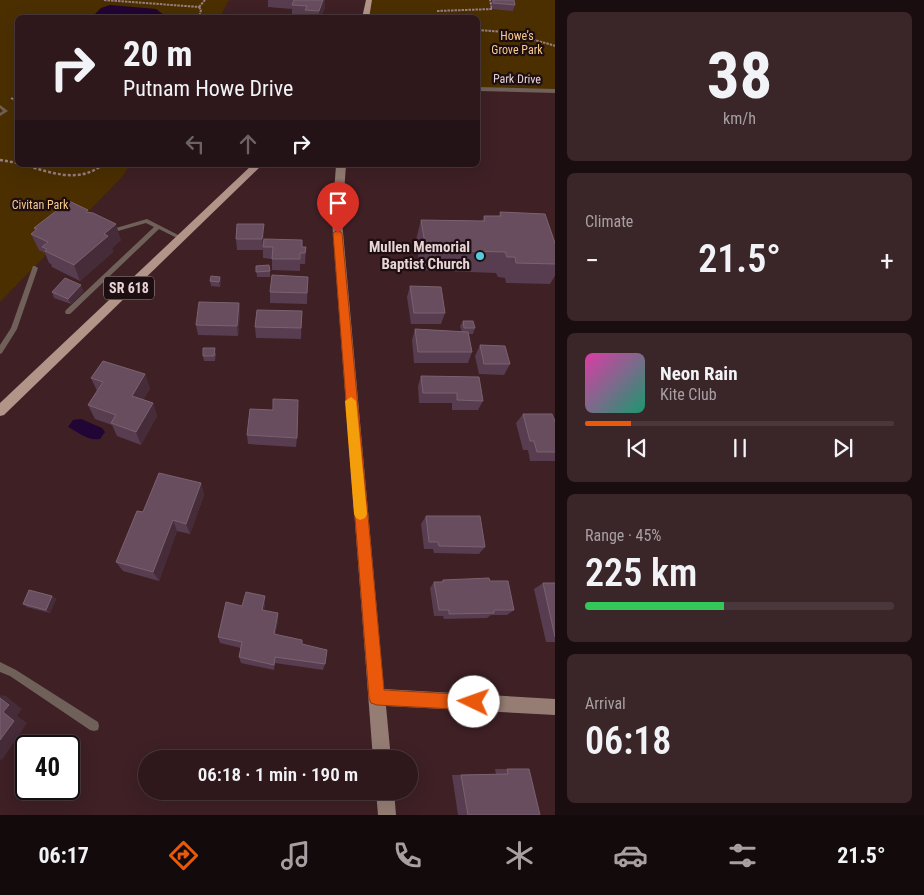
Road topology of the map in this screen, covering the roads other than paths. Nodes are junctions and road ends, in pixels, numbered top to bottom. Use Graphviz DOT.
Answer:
graph roads {
  1 [pos="369,0"];
  2 [pos="366,15"];
  3 [pos="480,90"];
  4 [pos="555,91"];
  5 [pos="0,106"];
  6 [pos="0,115"];
  7 [pos="255,167"];
  8 [pos="341,167"];
  9 [pos="158,227"];
  10 [pos="118,229"];
  11 [pos="181,238"];
  12 [pos="35,268"];
  13 [pos="68,312"];
  14 [pos="0,352"];
  15 [pos="0,411"];
  16 [pos="0,668"];
  17 [pos="377,698"];
  18 [pos="555,707"];
  19 [pos="94,726"];
  20 [pos="381,750"];
  21 [pos="386,800"];
  22 [pos="387,815"];
  1 -- 2 [label="main road"];
  3 -- 4 [label="street, Park Drive"];
  5 -- 6 [label="lane"];
  7 -- 11 [label="main road, SR 618"];
  8 -- 17 [label="street"];
  9 -- 10 [label="lane"];
  9 -- 11 [label="lane"];
  9 -- 13 [label="lane"];
  11 -- 15 [label="main road, SR 618"];
  12 -- 14 [label="lane"];
  16 -- 19 [label="lane"];
  17 -- 18 [label="street"];
  17 -- 20 [label="street"];
  21 -- 22 [label="street"];
}
